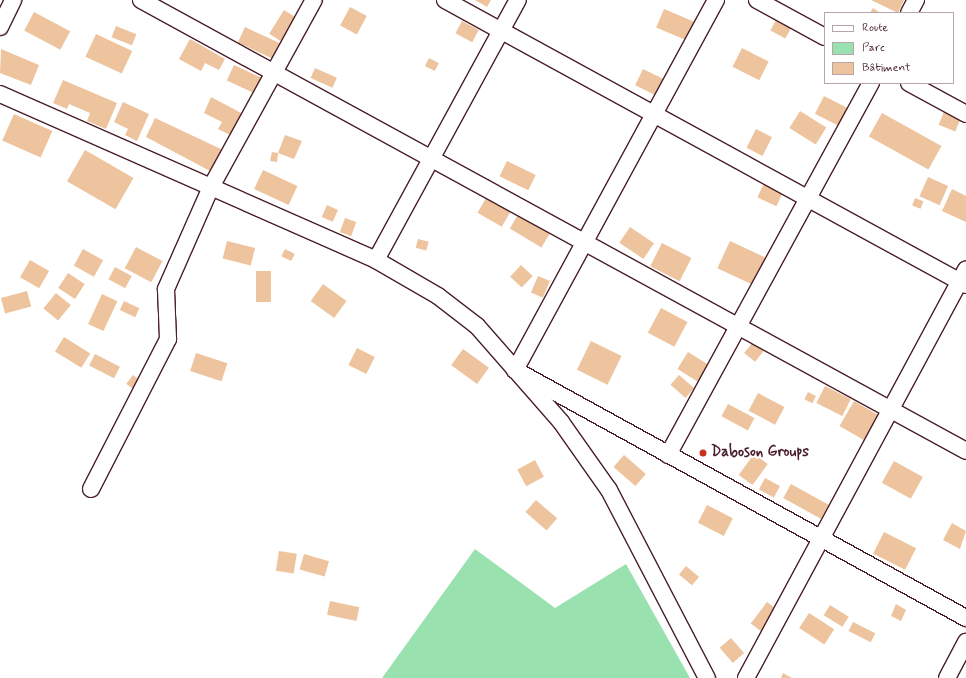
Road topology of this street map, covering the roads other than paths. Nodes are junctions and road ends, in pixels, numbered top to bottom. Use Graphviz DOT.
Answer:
graph roads {
  1 [pos="13,0"];
  2 [pos="141,0"];
  3 [pos="314,0"];
  4 [pos="445,0"];
  5 [pos="518,0"];
  6 [pos="716,0"];
  7 [pos="757,0"];
  8 [pos="916,0"];
  9 [pos="910,12"];
  10 [pos="0,26"];
  11 [pos="501,31"];
  12 [pos="824,36"];
  13 [pos="274,73"];
  14 [pos="870,84"];
  15 [pos="911,84"];
  16 [pos="0,94"];
  17 [pos="654,114"];
  18 [pos="966,114"];
  19 [pos="431,159"];
  20 [pos="211,187"];
  21 [pos="808,199"];
  22 [pos="584,242"];
  23 [pos="376,260"];
  24 [pos="964,279"];
  25 [pos="738,327"];
  26 [pos="515,370"];
  27 [pos="890,410"];
  28 [pos="966,451"];
  29 [pos="668,456"];
  30 [pos="91,489"];
  31 [pos="821,539"];
  32 [pos="966,618"];
  33 [pos="966,642"];
  34 [pos="707,678"];
  35 [pos="746,678"];
  36 [pos="947,678"];
  1 -- 10 [label="street"];
  2 -- 13 [label="street"];
  3 -- 13 [label="street"];
  4 -- 11 [label="street"];
  5 -- 11 [label="street"];
  6 -- 17 [label="street"];
  7 -- 12 [label="street"];
  8 -- 9 [label="street"];
  11 -- 17 [label="street"];
  11 -- 19 [label="street"];
  13 -- 19 [label="street"];
  13 -- 20 [label="street"];
  14 -- 21 [label="street"];
  15 -- 18 [label="street"];
  16 -- 20 [label="street"];
  17 -- 21 [label="street"];
  17 -- 22 [label="street"];
  19 -- 22 [label="street"];
  19 -- 23 [label="street"];
  20 -- 23 [label="street"];
  20 -- 30 [label="street"];
  21 -- 24 [label="street"];
  21 -- 25 [label="street"];
  22 -- 25 [label="street"];
  22 -- 26 [label="street"];
  23 -- 26 [label="street"];
  24 -- 27 [label="street"];
  25 -- 27 [label="street"];
  25 -- 29 [label="street"];
  26 -- 29 [label="street"];
  26 -- 34 [label="street"];
  27 -- 28 [label="street"];
  27 -- 31 [label="street"];
  29 -- 31 [label="street"];
  31 -- 32 [label="street"];
  31 -- 35 [label="street"];
  33 -- 36 [label="street"];
}
